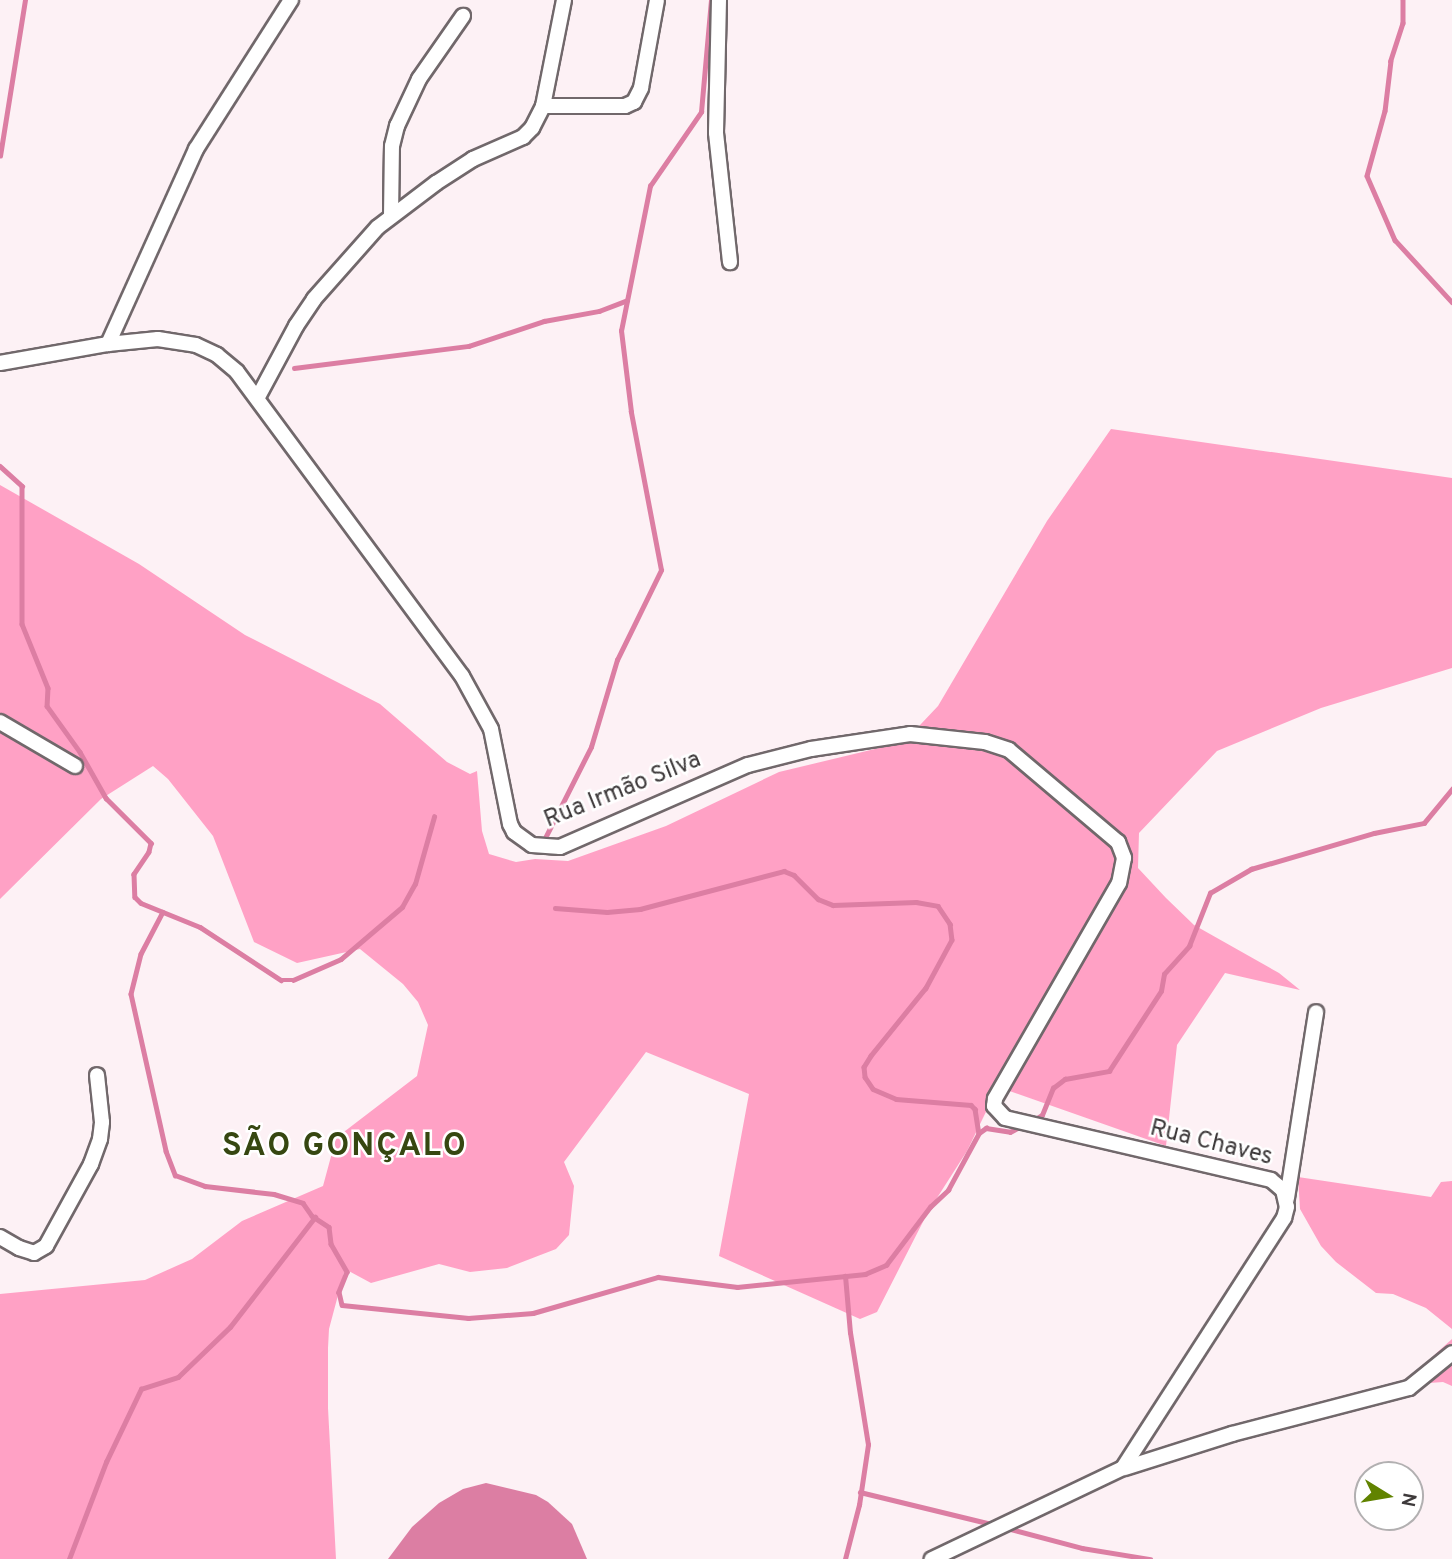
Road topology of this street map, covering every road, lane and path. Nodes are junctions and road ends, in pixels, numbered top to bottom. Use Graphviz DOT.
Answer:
graph roads {
  1 [pos="291,0"];
  2 [pos="564,0"];
  3 [pos="657,0"];
  4 [pos="719,0"];
  5 [pos="463,16"];
  6 [pos="543,106"];
  7 [pos="391,216"];
  8 [pos="730,262"];
  9 [pos="108,344"];
  10 [pos="0,363"];
  11 [pos="258,397"];
  12 [pos="0,722"];
  13 [pos="75,766"];
  14 [pos="1123,867"];
  15 [pos="1316,1012"];
  16 [pos="97,1075"];
  17 [pos="1287,1198"];
  18 [pos="0,1237"];
  19 [pos="1452,1353"];
  20 [pos="1123,1468"];
  21 [pos="932,1559"];
  1 -- 9 [label="street"];
  2 -- 6 [label="street"];
  3 -- 6 [label="street"];
  4 -- 8 [label="street"];
  5 -- 7 [label="street"];
  6 -- 7 [label="street"];
  7 -- 11 [label="street"];
  9 -- 10 [label="street, Rua Irmão Silva"];
  9 -- 11 [label="street, Rua Irmão Silva"];
  11 -- 14 [label="street, Rua Irmão Silva"];
  12 -- 13 [label="street"];
  14 -- 17 [label="street, Rua Chaves"];
  15 -- 17 [label="street"];
  16 -- 18 [label="street"];
  17 -- 20 [label="street, Rua Chaves"];
  19 -- 20 [label="street"];
  20 -- 21 [label="street"];
}
